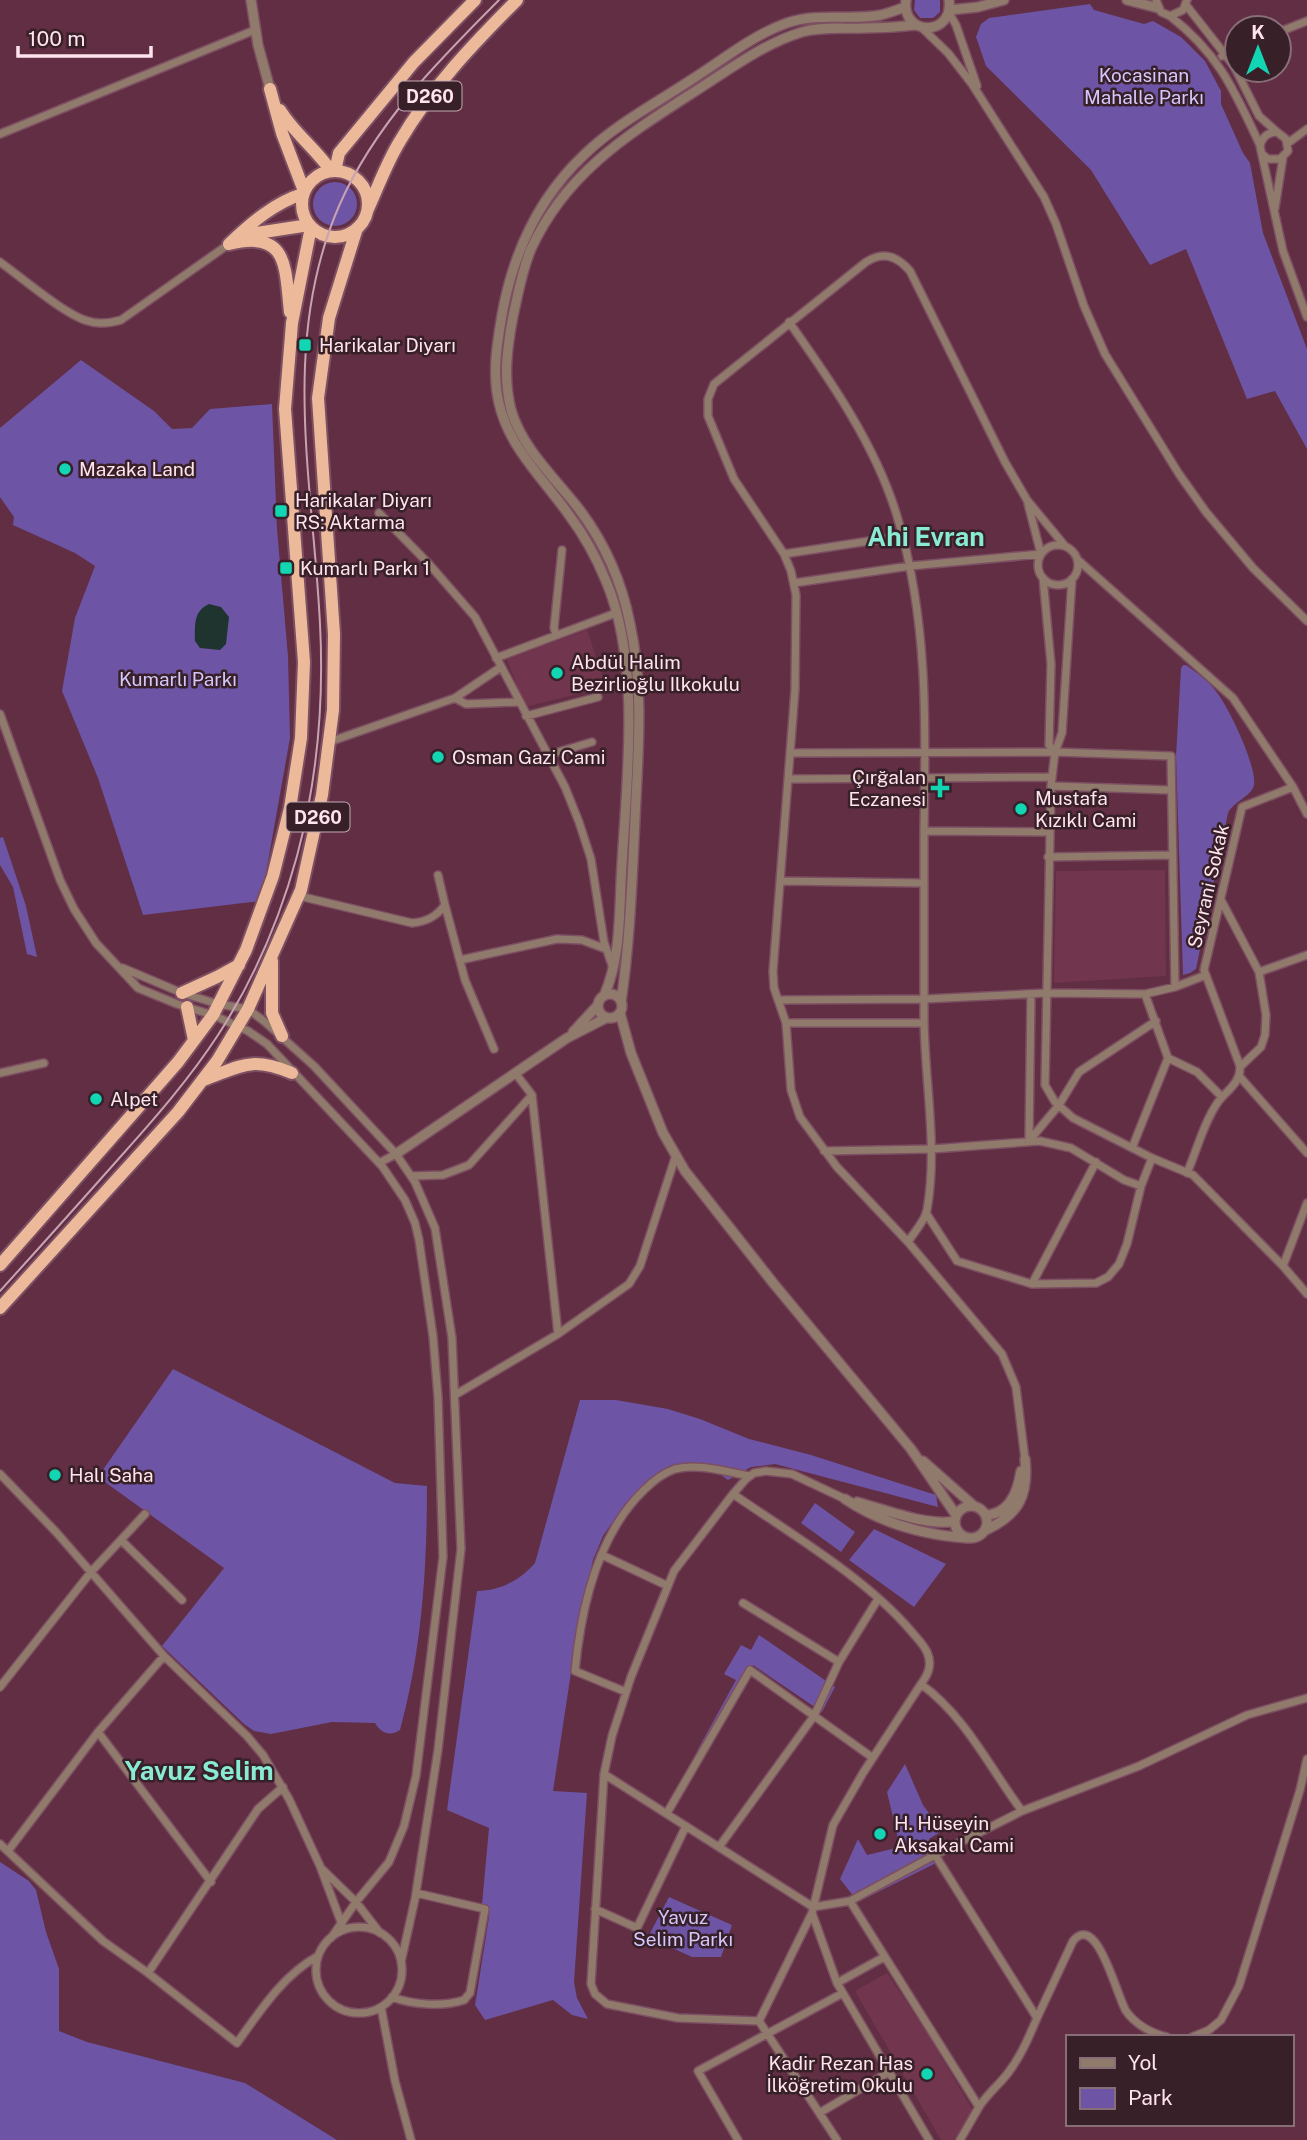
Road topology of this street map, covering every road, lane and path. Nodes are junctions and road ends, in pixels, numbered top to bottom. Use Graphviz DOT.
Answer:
graph roads {
  1 [pos="251,0"];
  2 [pos="475,0"];
  3 [pos="517,0"];
  4 [pos="997,0"];
  5 [pos="1128,0"];
  6 [pos="905,2"];
  7 [pos="1186,3"];
  8 [pos="1157,4"];
  9 [pos="949,7"];
  10 [pos="1170,16"];
  11 [pos="918,26"];
  12 [pos="255,30"];
  13 [pos="1223,51"];
  14 [pos="1223,55"];
  15 [pos="1215,60"];
  16 [pos="1243,84"];
  17 [pos="270,89"];
  18 [pos="980,96"];
  19 [pos="1307,129"];
  20 [pos="0,134"];
  21 [pos="1281,134"];
  22 [pos="1288,143"];
  23 [pos="1261,150"];
  24 [pos="1283,157"];
  25 [pos="333,171"];
  26 [pos="304,193"];
  27 [pos="368,209"];
  28 [pos="1274,215"];
  29 [pos="310,226"];
  30 [pos="357,228"];
  31 [pos="229,244"];
  32 [pos="0,262"];
  33 [pos="1307,317"];
  34 [pos="789,322"];
  35 [pos="292,323"];
  36 [pos="1027,500"];
  37 [pos="379,513"];
  38 [pos="902,536"];
  39 [pos="1065,546"];
  40 [pos="562,550"];
  41 [pos="785,554"];
  42 [pos="1041,554"];
  43 [pos="1078,560"];
  44 [pos="910,566"];
  45 [pos="1044,578"];
  46 [pos="1072,579"];
  47 [pos="794,583"];
  48 [pos="620,589"];
  49 [pos="610,591"];
  50 [pos="616,613"];
  51 [pos="1307,621"];
  52 [pos="556,635"];
  53 [pos="496,658"];
  54 [pos="501,667"];
  55 [pos="597,697"];
  56 [pos="455,698"];
  57 [pos="519,702"];
  58 [pos="0,713"];
  59 [pos="526,716"];
  60 [pos="329,742"];
  61 [pos="592,742"];
  62 [pos="1055,752"];
  63 [pos="790,753"];
  64 [pos="926,754"];
  65 [pos="548,755"];
  66 [pos="925,778"];
  67 [pos="789,779"];
  68 [pos="1051,781"];
  69 [pos="1293,787"];
  70 [pos="1170,790"];
  71 [pos="1307,814"];
  72 [pos="925,831"];
  73 [pos="1049,832"];
  74 [pos="1172,855"];
  75 [pos="1048,857"];
  76 [pos="439,876"];
  77 [pos="780,881"];
  78 [pos="924,883"];
  79 [pos="299,896"];
  80 [pos="1221,900"];
  81 [pos="445,905"];
  82 [pos="606,949"];
  83 [pos="272,955"];
  84 [pos="1307,955"];
  85 [pos="460,960"];
  86 [pos="239,965"];
  87 [pos="121,968"];
  88 [pos="613,968"];
  89 [pos="1259,972"];
  90 [pos="1206,975"];
  91 [pos="1175,987"];
  92 [pos="182,993"];
  93 [pos="1046,993"];
  94 [pos="1145,994"];
  95 [pos="1031,995"];
  96 [pos="604,996"];
  97 [pos="925,999"];
  98 [pos="778,1000"];
  99 [pos="621,1002"];
  100 [pos="598,1005"];
  101 [pos="187,1007"];
  102 [pos="215,1009"];
  103 [pos="248,1009"];
  104 [pos="620,1013"];
  105 [pos="606,1018"];
  106 [pos="1156,1021"];
  107 [pos="786,1023"];
  108 [pos="924,1023"];
  109 [pos="238,1026"];
  110 [pos="282,1036"];
  111 [pos="567,1038"];
  112 [pos="194,1040"];
  113 [pos="494,1049"];
  114 [pos="1168,1058"];
  115 [pos="44,1063"];
  116 [pos="1240,1067"];
  117 [pos="0,1073"];
  118 [pos="292,1073"];
  119 [pos="516,1074"];
  120 [pos="1240,1077"];
  121 [pos="203,1080"];
  122 [pos="532,1095"];
  123 [pos="1222,1097"];
  124 [pos="1059,1105"];
  125 [pos="1029,1141"];
  126 [pos="1132,1148"];
  127 [pos="932,1149"];
  128 [pos="824,1151"];
  129 [pos="1307,1153"];
  130 [pos="396,1154"];
  131 [pos="676,1155"];
  132 [pos="1152,1158"];
  133 [pos="1096,1162"];
  134 [pos="379,1163"];
  135 [pos="1187,1173"];
  136 [pos="411,1176"];
  137 [pos="1141,1186"];
  138 [pos="1307,1203"];
  139 [pos="926,1213"];
  140 [pos="908,1242"];
  141 [pos="0,1265"];
  142 [pos="1283,1266"];
  143 [pos="1032,1284"];
  144 [pos="1307,1294"];
  145 [pos="0,1308"];
  146 [pos="558,1334"];
  147 [pos="455,1395"];
  148 [pos="911,1449"];
  149 [pos="1024,1459"];
  150 [pos="0,1474"];
  151 [pos="750,1476"];
  152 [pos="733,1494"];
  153 [pos="845,1499"];
  154 [pos="974,1506"];
  155 [pos="145,1514"];
  156 [pos="986,1515"];
  157 [pos="956,1518"];
  158 [pos="986,1530"];
  159 [pos="967,1538"];
  160 [pos="121,1539"];
  161 [pos="602,1555"];
  162 [pos="91,1572"];
  163 [pos="668,1586"];
  164 [pos="878,1599"];
  165 [pos="182,1600"];
  166 [pos="743,1603"];
  167 [pos="164,1656"];
  168 [pos="839,1662"];
  169 [pos="921,1684"];
  170 [pos="0,1687"];
  171 [pos="626,1692"];
  172 [pos="1307,1698"];
  173 [pos="814,1716"];
  174 [pos="98,1732"];
  175 [pos="873,1758"];
  176 [pos="1307,1759"];
  177 [pos="604,1774"];
  178 [pos="283,1787"];
  179 [pos="1022,1811"];
  180 [pos="667,1813"];
  181 [pos="686,1826"];
  182 [pos="0,1844"];
  183 [pos="719,1847"];
  184 [pos="8,1851"];
  185 [pos="935,1855"];
  186 [pos="320,1866"];
  187 [pos="211,1882"];
  188 [pos="416,1893"];
  189 [pos="850,1901"];
  190 [pos="356,1902"];
  191 [pos="595,1909"];
  192 [pos="813,1910"];
  193 [pos="342,1927"];
  194 [pos="380,1933"];
  195 [pos="318,1956"];
  196 [pos="884,1956"];
  197 [pos="401,1962"];
  198 [pos="148,1973"];
  199 [pos="837,1983"];
  200 [pos="843,1993"];
  201 [pos="392,1997"];
  202 [pos="381,2007"];
  203 [pos="1037,2018"];
  204 [pos="759,2021"];
  205 [pos="768,2032"];
  206 [pos="1162,2035"];
  207 [pos="1197,2035"];
  208 [pos="889,2072"];
  209 [pos="979,2107"];
  210 [pos="821,2112"];
  211 [pos="411,2140"];
  212 [pos="738,2140"];
  213 [pos="837,2140"];
  214 [pos="929,2140"];
  215 [pos="960,2140"];
  1 -- 12 [label="street"];
  2 -- 25 [label="highway, D260"];
  3 -- 27 [label="highway, D260"];
  4 -- 9 [label="street"];
  5 -- 8 [label="street"];
  6 -- 11 [label="street"];
  6 -- 49 [label="street"];
  7 -- 10 [label="street"];
  7 -- 13 [label="street"];
  8 -- 10 [label="street"];
  9 -- 11 [label="street"];
  9 -- 18 [label="street"];
  10 -- 15 [label="street"];
  11 -- 18 [label="street"];
  11 -- 48 [label="street"];
  12 -- 17 [label="street"];
  12 -- 20 [label="street"];
  14 -- 15 [label="street"];
  15 -- 23 [label="street"];
  16 -- 21 [label="street"];
  17 -- 25 [label="highway"];
  17 -- 26 [label="highway"];
  18 -- 51 [label="street"];
  19 -- 22 [label="street"];
  21 -- 22 [label="street"];
  21 -- 23 [label="street"];
  22 -- 24 [label="street"];
  23 -- 24 [label="street"];
  23 -- 28 [label="street"];
  24 -- 28 [label="street"];
  25 -- 26 [label="highway"];
  25 -- 27 [label="highway"];
  26 -- 29 [label="highway"];
  26 -- 31 [label="highway"];
  27 -- 30 [label="highway"];
  28 -- 33 [label="street"];
  29 -- 30 [label="highway"];
  29 -- 31 [label="highway"];
  29 -- 35 [label="highway, D260"];
  30 -- 60 [label="highway, D260"];
  31 -- 32 [label="street"];
  31 -- 35 [label="highway"];
  34 -- 36 [label="street"];
  34 -- 38 [label="street"];
  34 -- 41 [label="street"];
  35 -- 86 [label="highway, D260"];
  36 -- 39 [label="street"];
  36 -- 42 [label="street"];
  37 -- 53 [label="street"];
  38 -- 41 [label="street"];
  38 -- 44 [label="street"];
  39 -- 42 [label="street"];
  39 -- 43 [label="street"];
  40 -- 52 [label="street"];
  41 -- 47 [label="street"];
  42 -- 44 [label="street"];
  42 -- 45 [label="street"];
  43 -- 46 [label="street"];
  43 -- 69 [label="street"];
  44 -- 47 [label="street"];
  44 -- 64 [label="street"];
  45 -- 46 [label="street"];
  45 -- 62 [label="street"];
  46 -- 62 [label="street"];
  47 -- 63 [label="street"];
  48 -- 49 [label="street"];
  48 -- 99 [label="street"];
  49 -- 50 [label="street"];
  50 -- 52 [label="street"];
  50 -- 88 [label="street"];
  52 -- 53 [label="street"];
  53 -- 54 [label="street"];
  54 -- 56 [label="street"];
  54 -- 57 [label="street"];
  55 -- 59 [label="street"];
  56 -- 57 [label="street"];
  56 -- 60 [label="street"];
  57 -- 59 [label="street"];
  58 -- 87 [label="street"];
  59 -- 65 [label="street"];
  60 -- 79 [label="highway, D260"];
  61 -- 65 [label="street"];
  62 -- 64 [label="street"];
  62 -- 68 [label="street"];
  62 -- 70 [label="street"];
  63 -- 64 [label="street"];
  63 -- 67 [label="street"];
  64 -- 66 [label="street"];
  65 -- 82 [label="street"];
  66 -- 67 [label="street"];
  66 -- 68 [label="street"];
  66 -- 72 [label="street"];
  67 -- 77 [label="street"];
  68 -- 70 [label="street"];
  68 -- 73 [label="street"];
  69 -- 71 [label="street"];
  69 -- 80 [label="street, Seyrani Sokak"];
  70 -- 74 [label="street"];
  72 -- 73 [label="street"];
  72 -- 78 [label="street"];
  73 -- 75 [label="street"];
  74 -- 75 [label="street"];
  74 -- 91 [label="street"];
  75 -- 93 [label="street"];
  76 -- 81 [label="street"];
  77 -- 78 [label="street"];
  77 -- 98 [label="street"];
  78 -- 97 [label="street"];
  79 -- 81 [label="street"];
  79 -- 83 [label="highway, D260"];
  80 -- 89 [label="street"];
  80 -- 90 [label="street, Seyrani Sokak"];
  81 -- 85 [label="street"];
  82 -- 85 [label="street"];
  82 -- 88 [label="street"];
  83 -- 103 [label="highway, D260"];
  83 -- 110 [label="highway"];
  84 -- 89 [label="street"];
  85 -- 113 [label="street"];
  86 -- 92 [label="highway"];
  86 -- 102 [label="highway, D260"];
  87 -- 92 [label="street"];
  87 -- 101 [label="street"];
  88 -- 96 [label="street"];
  89 -- 116 [label="street"];
  90 -- 91 [label="street"];
  90 -- 116 [label="street, Seyrani Sokak"];
  91 -- 94 [label="street"];
  92 -- 102 [label="street"];
  93 -- 94 [label="street"];
  93 -- 95 [label="street"];
  93 -- 124 [label="street"];
  94 -- 106 [label="street"];
  95 -- 97 [label="street"];
  95 -- 125 [label="street"];
  96 -- 99 [label="street"];
  96 -- 100 [label="street"];
  97 -- 98 [label="street"];
  97 -- 108 [label="street"];
  98 -- 107 [label="street"];
  99 -- 104 [label="street"];
  100 -- 105 [label="street"];
  100 -- 111 [label="street"];
  101 -- 102 [label="street"];
  101 -- 112 [label="highway"];
  102 -- 103 [label="street"];
  102 -- 109 [label="street"];
  102 -- 112 [label="highway, D260"];
  103 -- 109 [label="highway, D260"];
  103 -- 110 [label="street"];
  104 -- 105 [label="street"];
  104 -- 131 [label="street"];
  105 -- 111 [label="street"];
  106 -- 114 [label="street"];
  106 -- 124 [label="street"];
  107 -- 108 [label="street"];
  107 -- 128 [label="street"];
  108 -- 127 [label="street"];
  109 -- 118 [label="street"];
  109 -- 121 [label="highway, D260"];
  110 -- 130 [label="street"];
  111 -- 119 [label="street"];
  112 -- 141 [label="highway, D260"];
  114 -- 123 [label="street"];
  114 -- 126 [label="street"];
  115 -- 117 [label="street"];
  116 -- 120 [label="street, Seyrani Sokak"];
  118 -- 121 [label="highway"];
  118 -- 134 [label="street"];
  119 -- 122 [label="street"];
  119 -- 130 [label="street"];
  120 -- 123 [label="street"];
  120 -- 129 [label="street"];
  121 -- 145 [label="highway, D260"];
  122 -- 136 [label="street"];
  122 -- 146 [label="street"];
  123 -- 135 [label="street"];
  124 -- 125 [label="street"];
  124 -- 126 [label="street"];
  125 -- 127 [label="street"];
  125 -- 133 [label="street"];
  126 -- 132 [label="street"];
  127 -- 128 [label="street"];
  127 -- 139 [label="street"];
  128 -- 140 [label="street"];
  130 -- 134 [label="street"];
  130 -- 136 [label="street"];
  131 -- 146 [label="street"];
  131 -- 148 [label="street"];
  132 -- 135 [label="street"];
  132 -- 137 [label="street"];
  133 -- 137 [label="street"];
  133 -- 143 [label="street"];
  134 -- 190 [label="street"];
  135 -- 142 [label="street"];
  136 -- 147 [label="street"];
  137 -- 143 [label="street"];
  138 -- 142 [label="street"];
  139 -- 140 [label="street"];
  139 -- 143 [label="street"];
  140 -- 149 [label="street"];
  142 -- 144 [label="street"];
  146 -- 147 [label="street"];
  147 -- 188 [label="street"];
  148 -- 154 [label="street"];
  148 -- 157 [label="street"];
  149 -- 156 [label="street"];
  149 -- 158 [label="street"];
  150 -- 162 [label="street"];
  151 -- 152 [label="street"];
  151 -- 153 [label="street"];
  151 -- 161 [label="street"];
  152 -- 163 [label="street"];
  152 -- 164 [label="street"];
  153 -- 157 [label="street"];
  153 -- 159 [label="street"];
  154 -- 156 [label="street"];
  154 -- 157 [label="street"];
  155 -- 160 [label="street"];
  156 -- 158 [label="street"];
  157 -- 159 [label="street"];
  158 -- 159 [label="street"];
  160 -- 162 [label="street"];
  160 -- 165 [label="street"];
  161 -- 163 [label="street"];
  161 -- 171 [label="street"];
  162 -- 167 [label="street"];
  162 -- 170 [label="street"];
  163 -- 171 [label="street"];
  164 -- 168 [label="street"];
  164 -- 169 [label="street"];
  166 -- 168 [label="street"];
  167 -- 174 [label="street"];
  167 -- 178 [label="street"];
  168 -- 173 [label="street"];
  169 -- 175 [label="street"];
  169 -- 179 [label="street"];
  171 -- 177 [label="street"];
  172 -- 179 [label="street"];
  173 -- 175 [label="street"];
  173 -- 180 [label="street"];
  173 -- 183 [label="street"];
  174 -- 184 [label="street"];
  174 -- 187 [label="street"];
  175 -- 192 [label="street"];
  176 -- 207 [label="street"];
  177 -- 180 [label="street"];
  177 -- 191 [label="street"];
  178 -- 186 [label="street"];
  178 -- 187 [label="street"];
  179 -- 185 [label="street"];
  180 -- 181 [label="street"];
  181 -- 183 [label="street"];
  181 -- 191 [label="street"];
  182 -- 184 [label="street"];
  183 -- 192 [label="street"];
  184 -- 198 [label="street"];
  185 -- 189 [label="street"];
  185 -- 203 [label="street"];
  186 -- 190 [label="street"];
  186 -- 193 [label="street"];
  187 -- 198 [label="street"];
  188 -- 197 [label="street"];
  188 -- 201 [label="street"];
  189 -- 192 [label="street"];
  189 -- 196 [label="street"];
  190 -- 193 [label="street"];
  190 -- 194 [label="street"];
  191 -- 204 [label="street"];
  192 -- 199 [label="street"];
  192 -- 204 [label="street"];
  193 -- 194 [label="street"];
  193 -- 195 [label="street"];
  194 -- 197 [label="street"];
  195 -- 198 [label="street"];
  195 -- 202 [label="street"];
  196 -- 199 [label="street"];
  196 -- 209 [label="street"];
  197 -- 201 [label="street"];
  199 -- 200 [label="street"];
  200 -- 205 [label="street"];
  200 -- 208 [label="street"];
  201 -- 202 [label="street"];
  202 -- 211 [label="street"];
  203 -- 206 [label="street"];
  203 -- 209 [label="street"];
  204 -- 205 [label="street"];
  205 -- 210 [label="street"];
  205 -- 212 [label="street"];
  208 -- 210 [label="street"];
  208 -- 214 [label="street"];
  209 -- 215 [label="street"];
  210 -- 213 [label="street"];
}
